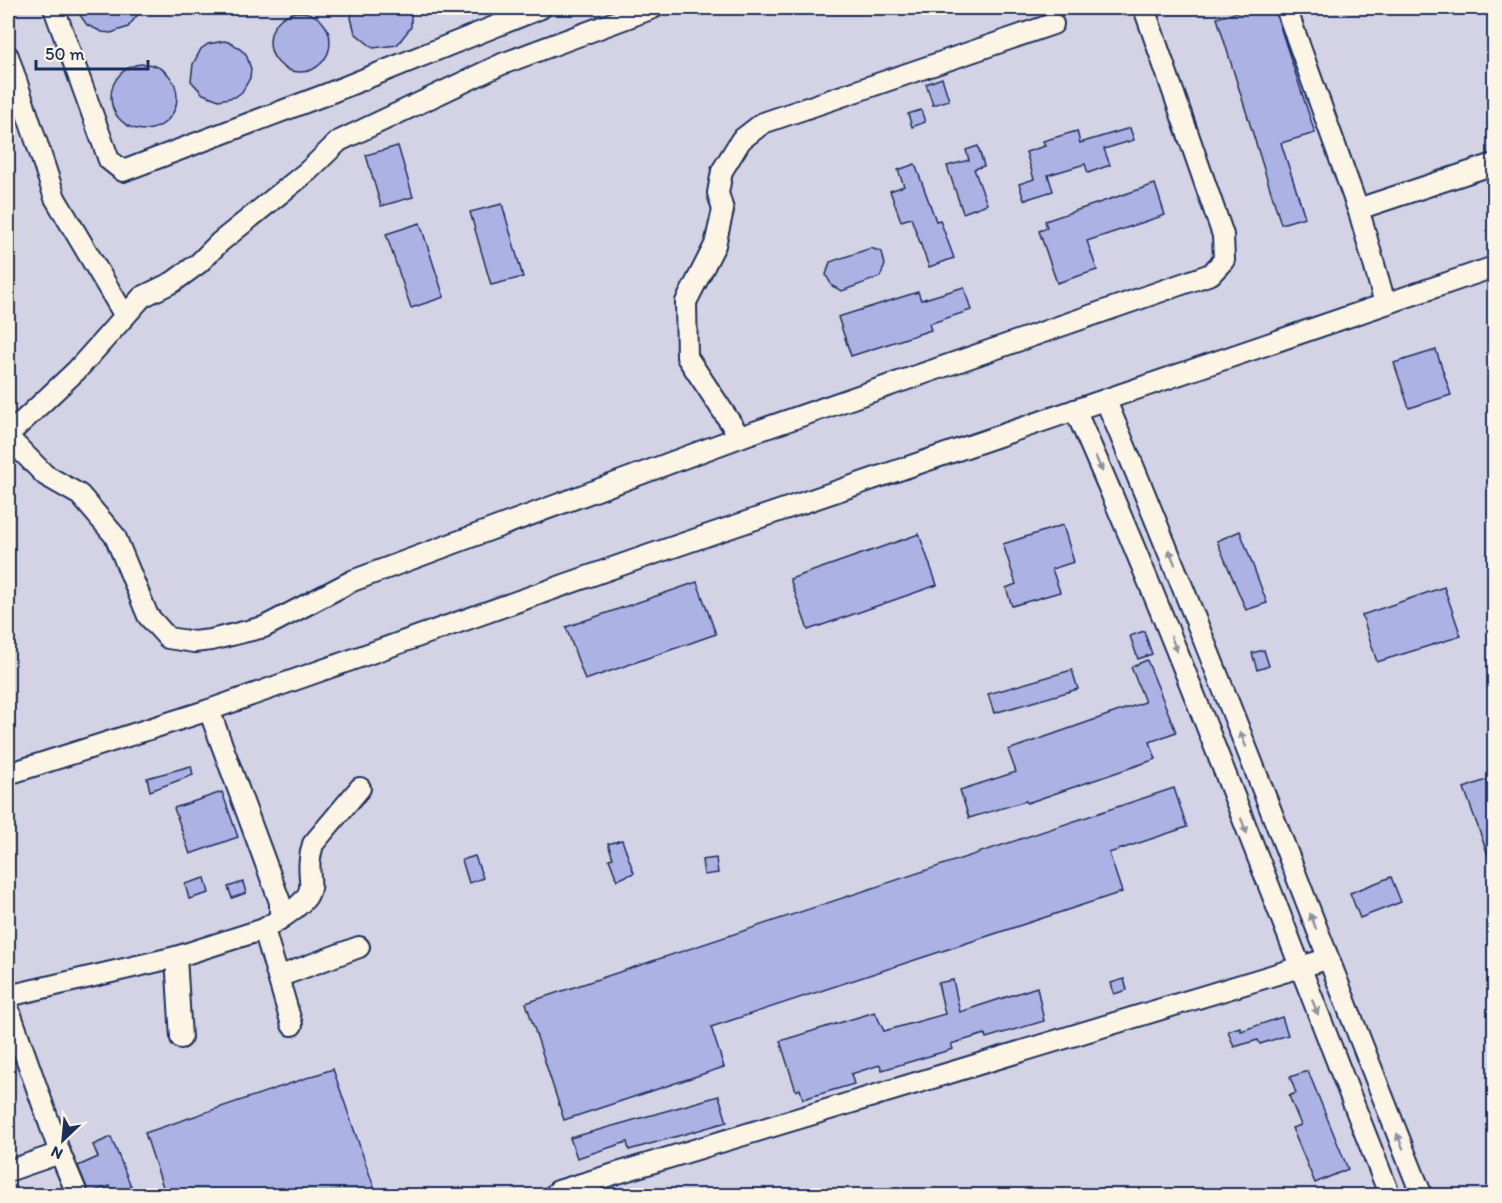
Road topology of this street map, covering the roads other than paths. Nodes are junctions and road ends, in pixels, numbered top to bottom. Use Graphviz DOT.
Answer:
graph roads {
  1 [pos="54,8"];
  2 [pos="541,8"];
  3 [pos="653,8"];
  4 [pos="1144,8"];
  5 [pos="1286,8"];
  6 [pos="1053,24"];
  7 [pos="8,56"];
  8 [pos="1494,164"];
  9 [pos="1358,208"];
  10 [pos="1494,267"];
  11 [pos="1385,303"];
  12 [pos="125,316"];
  13 [pos="1106,401"];
  14 [pos="1076,410"];
  15 [pos="8,436"];
  16 [pos="740,437"];
  17 [pos="209,710"];
  18 [pos="8,774"];
  19 [pos="360,788"];
  20 [pos="272,924"];
  21 [pos="359,947"];
  22 [pos="176,957"];
  23 [pos="1327,959"];
  24 [pos="1299,967"];
  25 [pos="279,977"];
  26 [pos="8,996"];
  27 [pos="8,1007"];
  28 [pos="292,1025"];
  29 [pos="181,1038"];
  30 [pos="60,1152"];
  31 [pos="8,1171"];
  32 [pos="78,1196"];
  33 [pos="553,1196"];
  34 [pos="1390,1196"];
  35 [pos="1422,1196"];
  1 -- 2 [label="street"];
  3 -- 12 [label="street"];
  4 -- 16 [label="street"];
  5 -- 9 [label="street"];
  6 -- 16 [label="street"];
  7 -- 12 [label="street"];
  8 -- 9 [label="street"];
  9 -- 11 [label="street"];
  10 -- 11 [label="street"];
  11 -- 13 [label="street"];
  12 -- 15 [label="street"];
  13 -- 14 [label="street"];
  23 -- 13 [label="street, one-way"];
  14 -- 17 [label="street"];
  14 -- 24 [label="street, one-way"];
  15 -- 16 [label="street"];
  17 -- 18 [label="street"];
  17 -- 20 [label="street"];
  19 -- 20 [label="street"];
  20 -- 22 [label="street"];
  20 -- 25 [label="street"];
  21 -- 25 [label="street"];
  22 -- 26 [label="street"];
  22 -- 29 [label="street"];
  23 -- 24 [label="street"];
  35 -- 23 [label="street, one-way"];
  24 -- 33 [label="street"];
  24 -- 34 [label="street, one-way"];
  25 -- 28 [label="street"];
  27 -- 30 [label="street"];
  30 -- 31 [label="street"];
  30 -- 32 [label="street"];
}
